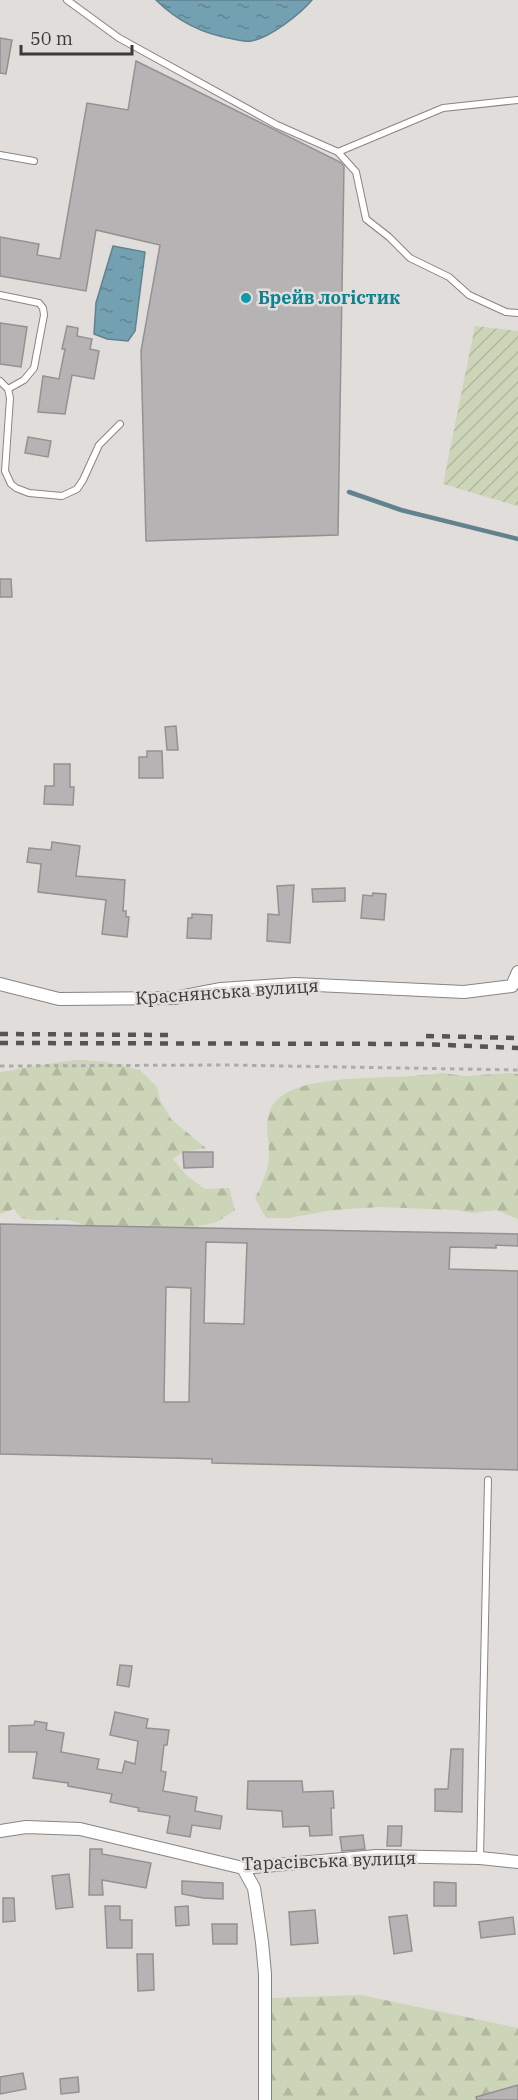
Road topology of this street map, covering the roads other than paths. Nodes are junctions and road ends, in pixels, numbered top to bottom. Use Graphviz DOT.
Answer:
graph roads {
  1 [pos="67,0"];
  2 [pos="518,100"];
  3 [pos="338,152"];
  4 [pos="0,155"];
  5 [pos="34,161"];
  6 [pos="0,296"];
  7 [pos="518,313"];
  8 [pos="0,381"];
  9 [pos="8,390"];
  10 [pos="120,424"];
  11 [pos="518,972"];
  12 [pos="0,984"];
  13 [pos="488,1480"];
  14 [pos="0,1831"];
  15 [pos="480,1858"];
  16 [pos="518,1862"];
  17 [pos="243,1868"];
  18 [pos="265,2100"];
  1 -- 3 [label="lane"];
  2 -- 3 [label="lane"];
  3 -- 7 [label="lane"];
  4 -- 5 [label="lane"];
  6 -- 9 [label="lane"];
  8 -- 9 [label="lane"];
  9 -- 10 [label="lane"];
  11 -- 12 [label="street, Краснянська вулиця"];
  13 -- 15 [label="lane"];
  14 -- 17 [label="street, Тарасівська вулиця"];
  15 -- 16 [label="street, Тарасівська вулиця"];
  15 -- 17 [label="street, Тарасівська вулиця"];
  17 -- 18 [label="street"];
}
